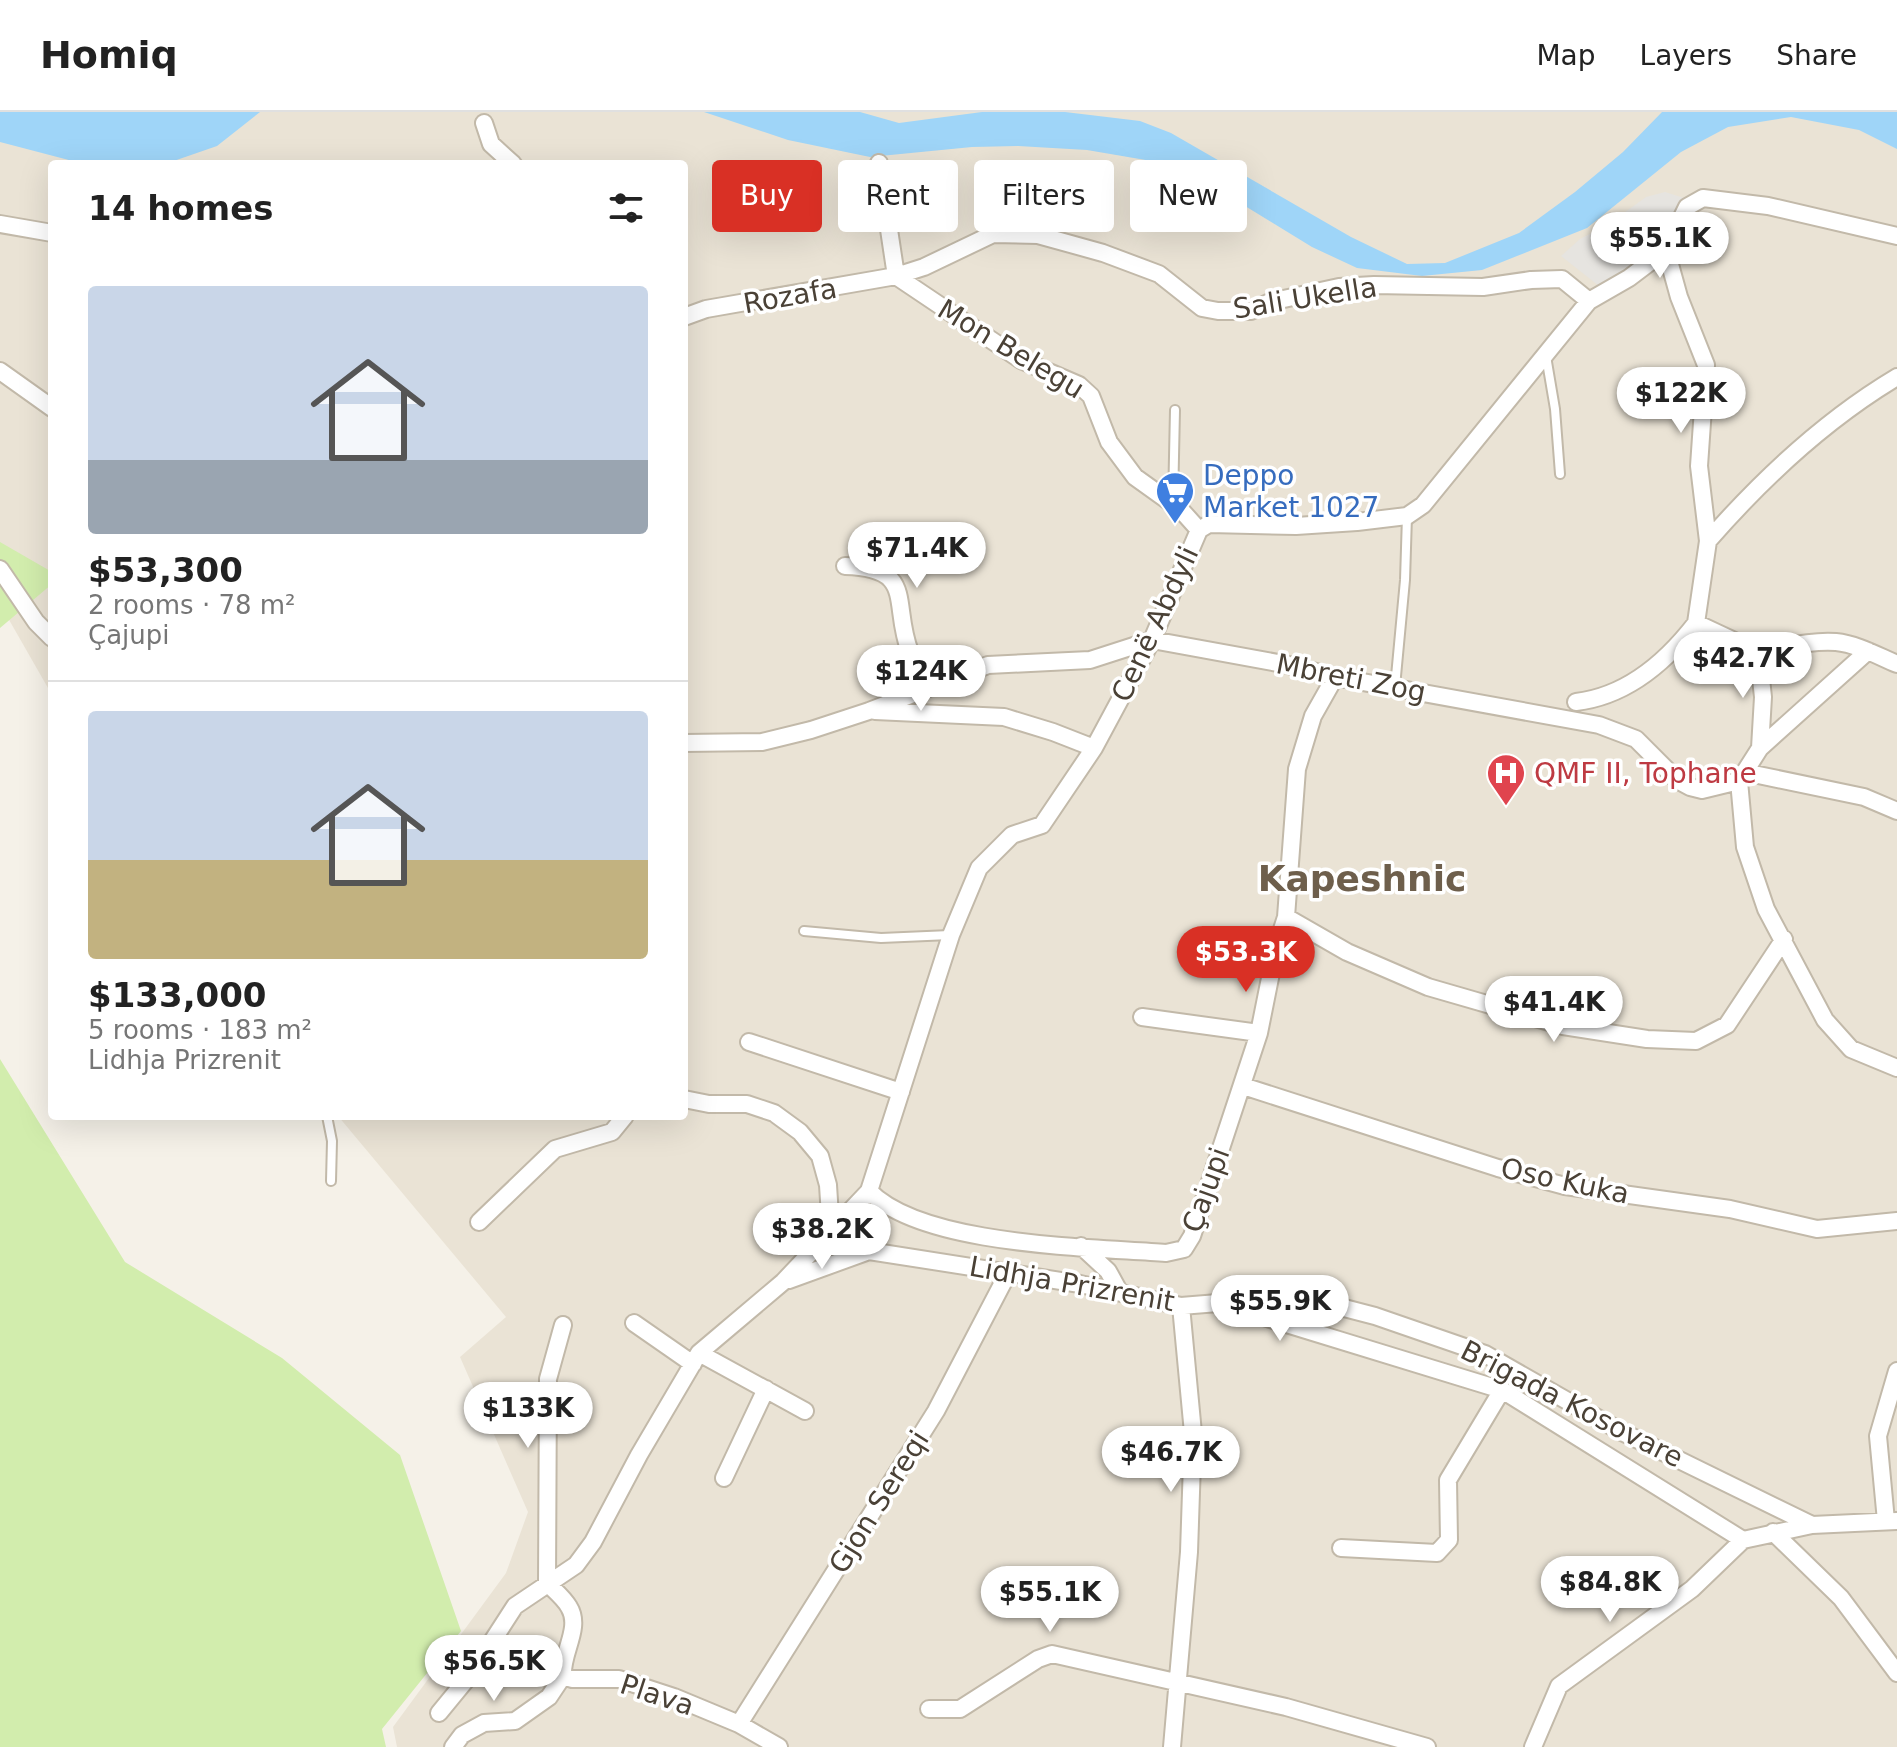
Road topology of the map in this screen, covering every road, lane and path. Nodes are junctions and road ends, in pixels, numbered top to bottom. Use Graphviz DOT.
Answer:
graph roads {
  1 [pos="484,123"];
  2 [pos="509,160"];
  3 [pos="0,224"];
  4 [pos="48,232"];
  5 [pos="889,232"];
  6 [pos="1897,236"];
  7 [pos="1666,250"];
  8 [pos="896,276"];
  9 [pos="1589,301"];
  10 [pos="688,316"];
  11 [pos="1546,355"];
  12 [pos="0,371"];
  13 [pos="1897,377"];
  14 [pos="48,405"];
  15 [pos="1175,410"];
  16 [pos="1560,474"];
  17 [pos="1173,504"];
  18 [pos="1407,516"];
  19 [pos="1199,530"];
  20 [pos="1708,541"];
  21 [pos="845,566"];
  22 [pos="0,569"];
  23 [pos="1696,623"];
  24 [pos="48,634"];
  25 [pos="1152,640"];
  26 [pos="1868,651"];
  27 [pos="1758,652"];
  28 [pos="1897,664"];
  29 [pos="1335,677"];
  30 [pos="936,687"];
  31 [pos="1395,688"];
  32 [pos="1576,702"];
  33 [pos="869,711"];
  34 [pos="688,743"];
  35 [pos="1094,748"];
  36 [pos="1760,748"];
  37 [pos="1742,777"];
  38 [pos="1897,811"];
  39 [pos="1286,917"];
  40 [pos="804,931"];
  41 [pos="951,935"];
  42 [pos="1784,939"];
  43 [pos="1142,1017"];
  44 [pos="1259,1033"];
  45 [pos="749,1042"];
  46 [pos="1897,1068"];
  47 [pos="1243,1086"];
  48 [pos="901,1092"];
  49 [pos="688,1100"];
  50 [pos="328,1120"];
  51 [pos="622,1120"];
  52 [pos="331,1181"];
  53 [pos="869,1191"];
  54 [pos="1897,1221"];
  55 [pos="479,1222"];
  56 [pos="831,1232"];
  57 [pos="1081,1246"];
  58 [pos="1008,1273"];
  59 [pos="783,1282"];
  60 [pos="1119,1291"];
  61 [pos="1218,1303"];
  62 [pos="1181,1306"];
  63 [pos="634,1323"];
  64 [pos="563,1325"];
  65 [pos="696,1359"];
  66 [pos="1897,1371"];
  67 [pos="766,1389"];
  68 [pos="1502,1390"];
  69 [pos="805,1411"];
  70 [pos="724,1478"];
  71 [pos="1892,1521"];
  72 [pos="1819,1525"];
  73 [pos="1773,1532"];
  74 [pos="1743,1540"];
  75 [pos="1341,1548"];
  76 [pos="547,1583"];
  77 [pos="1897,1673"];
  78 [pos="563,1676"];
  79 [pos="1178,1682"];
  80 [pos="929,1709"];
  81 [pos="439,1713"];
  82 [pos="739,1724"];
  83 [pos="453,1747"];
  84 [pos="779,1747"];
  85 [pos="1172,1747"];
  86 [pos="1427,1747"];
  87 [pos="1533,1747"];
  1 -- 2 [label="street"];
  3 -- 4 [label="street"];
  5 -- 8 [label="street"];
  6 -- 7 [label="street"];
  7 -- 9 [label="street"];
  7 -- 20 [label="street"];
  8 -- 9 [label="street, Sali Ukella"];
  8 -- 10 [label="street, Rozafa"];
  8 -- 17 [label="street, Mon Belegu"];
  9 -- 11 [label="street"];
  11 -- 16 [label="lane"];
  11 -- 18 [label="street"];
  12 -- 14 [label="street"];
  13 -- 20 [label="street"];
  15 -- 17 [label="lane"];
  17 -- 19 [label="street, Mon Belegu"];
  18 -- 19 [label="street, Cenë Abdyli"];
  18 -- 31 [label="lane"];
  19 -- 25 [label="street, Cenë Abdyli"];
  20 -- 23 [label="street"];
  21 -- 30 [label="street"];
  22 -- 24 [label="street"];
  23 -- 27 [label="street"];
  23 -- 32 [label="street"];
  25 -- 29 [label="street, Mbreti Zog"];
  25 -- 30 [label="street, Mbreti Zog"];
  25 -- 35 [label="street, Cenë Abdyli"];
  26 -- 27 [label="street"];
  26 -- 28 [label="street"];
  26 -- 36 [label="street"];
  27 -- 36 [label="street"];
  29 -- 31 [label="street, Mbreti Zog"];
  29 -- 39 [label="street, Çajupi"];
  30 -- 33 [label="street, Mbreti Zog"];
  31 -- 37 [label="street, Mbreti Zog"];
  33 -- 34 [label="street, Mbreti Zog"];
  33 -- 35 [label="street, Mbreti Zog"];
  35 -- 41 [label="street, Cenë Abdyli"];
  36 -- 37 [label="street"];
  37 -- 38 [label="street"];
  37 -- 42 [label="street"];
  39 -- 42 [label="street"];
  39 -- 44 [label="street, Çajupi"];
  40 -- 41 [label="lane"];
  41 -- 48 [label="street, Cenë Abdyli"];
  42 -- 46 [label="street"];
  43 -- 44 [label="street"];
  44 -- 47 [label="street, Çajupi"];
  45 -- 48 [label="street"];
  47 -- 54 [label="street, Oso Kuka"];
  47 -- 57 [label="street, Çajupi"];
  48 -- 53 [label="street, Cenë Abdyli"];
  49 -- 56 [label="street"];
  50 -- 52 [label="lane"];
  51 -- 55 [label="street"];
  53 -- 56 [label="street, Cenë Abdyli"];
  53 -- 57 [label="street, Çajupi"];
  56 -- 59 [label="street, Lidhja Prizrenit"];
  57 -- 60 [label="street"];
  58 -- 59 [label="street, Lidhja Prizrenit"];
  58 -- 60 [label="street, Lidhja Prizrenit"];
  58 -- 82 [label="street, Gjon Sereqi"];
  59 -- 65 [label="street, Lidhja Prizrenit"];
  60 -- 62 [label="street, Lidhja Prizrenit"];
  61 -- 62 [label="street, Lidhja Prizrenit"];
  61 -- 68 [label="street, Lidhja Prizrenit"];
  61 -- 72 [label="street, Brigada Kosovare"];
  62 -- 79 [label="street"];
  63 -- 65 [label="street"];
  64 -- 76 [label="street"];
  65 -- 67 [label="street"];
  65 -- 76 [label="street, Lidhja Prizrenit"];
  66 -- 71 [label="street"];
  67 -- 69 [label="street"];
  67 -- 70 [label="street"];
  68 -- 74 [label="street, Lidhja Prizrenit"];
  68 -- 75 [label="street"];
  71 -- 72 [label="street"];
  72 -- 73 [label="street"];
  73 -- 74 [label="street"];
  73 -- 77 [label="street"];
  74 -- 87 [label="street"];
  76 -- 78 [label="street"];
  76 -- 81 [label="street"];
  78 -- 82 [label="street, Plava"];
  78 -- 83 [label="street"];
  79 -- 80 [label="street"];
  79 -- 85 [label="street"];
  79 -- 86 [label="street"];
  82 -- 84 [label="street, Plava"];
}
